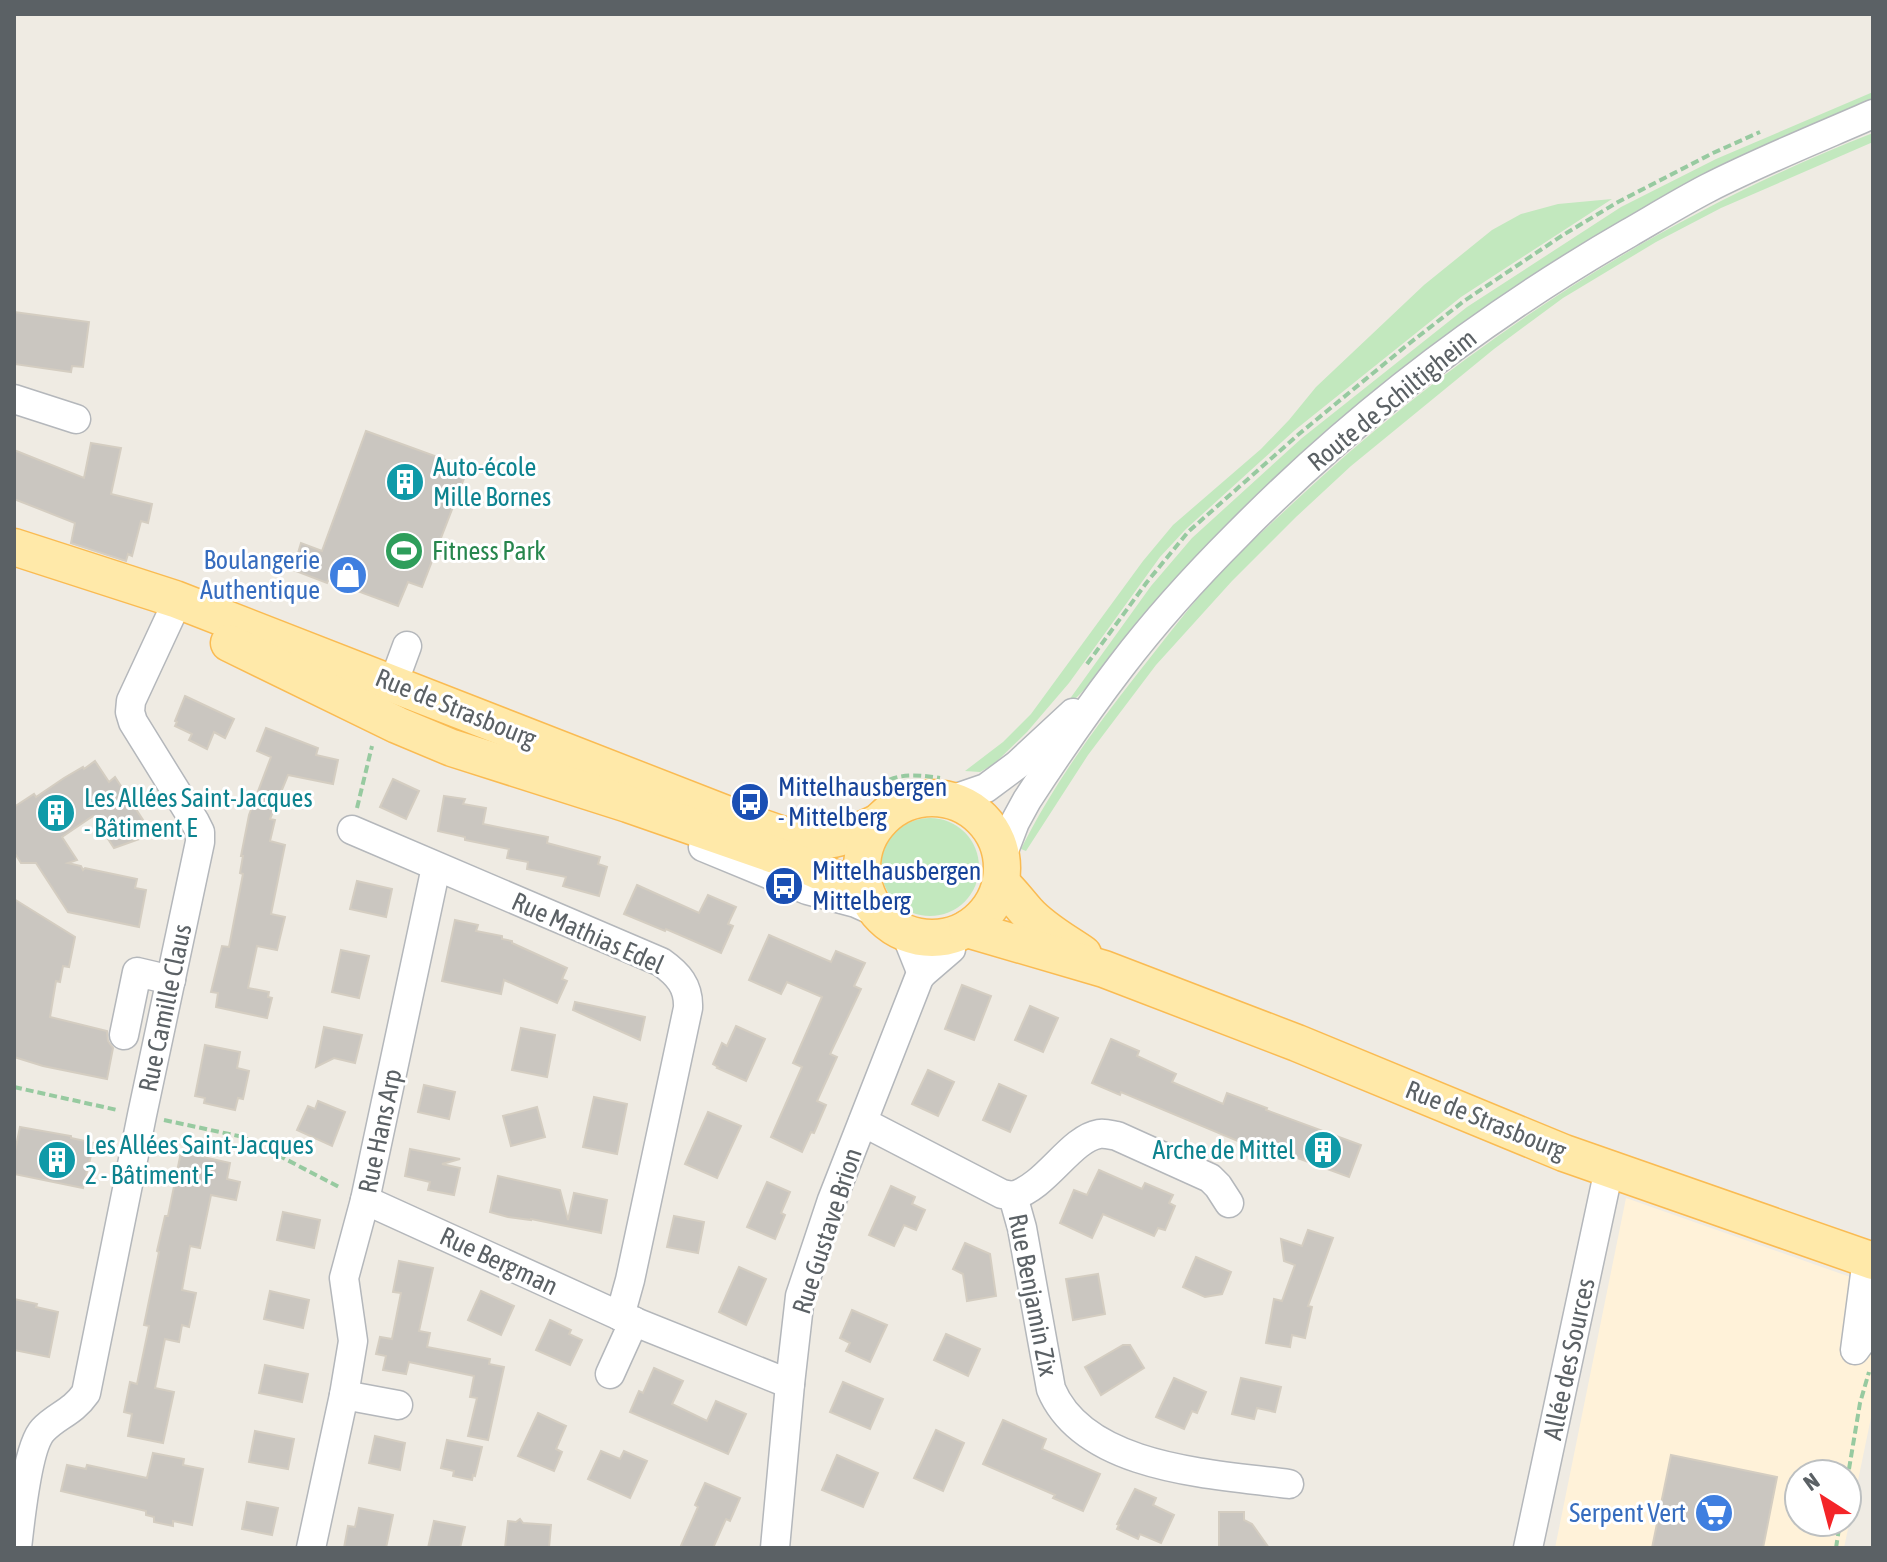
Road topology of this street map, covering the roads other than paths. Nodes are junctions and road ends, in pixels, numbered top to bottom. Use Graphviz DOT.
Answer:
graph roads {
  1 [pos="1873,114"];
  2 [pos="14,399"];
  3 [pos="76,419"];
  4 [pos="23,550"];
  5 [pos="171,615"];
  6 [pos="290,644"];
  7 [pos="407,646"];
  8 [pos="1122,665"];
  9 [pos="311,682"];
  10 [pos="393,684"];
  11 [pos="360,706"];
  12 [pos="950,790"];
  13 [pos="873,809"];
  14 [pos="352,830"];
  15 [pos="436,867"];
  16 [pos="1001,869"];
  17 [pos="872,904"];
  18 [pos="959,933"];
  19 [pos="906,934"];
  20 [pos="1104,969"];
  21 [pos="922,974"];
  22 [pos="171,980"];
  23 [pos="124,1035"];
  24 [pos="863,1122"];
  25 [pos="1609,1169"];
  26 [pos="1013,1196"];
  27 [pos="365,1200"];
  28 [pos="1229,1203"];
  29 [pos="1870,1260"];
  30 [pos="627,1319"];
  31 [pos="1873,1325"];
  32 [pos="610,1374"];
  33 [pos="790,1384"];
  34 [pos="344,1395"];
  35 [pos="398,1405"];
  36 [pos="1289,1484"];
  37 [pos="20,1547"];
  38 [pos="311,1548"];
  39 [pos="775,1548"];
  40 [pos="1528,1548"];
  1 -- 8 [label="street, Route de Schiltigheim"];
  2 -- 3 [label="street"];
  4 -- 5 [label="main road, Rue de Strasbourg"];
  4 -- 6 [label="main road, Rue de Strasbourg"];
  5 -- 9 [label="main road, Rue de Strasbourg"];
  5 -- 22 [label="street, Rue Camille Claus"];
  6 -- 9 [label="main road"];
  6 -- 10 [label="main road, Rue de Strasbourg"];
  7 -- 10 [label="street"];
  8 -- 12 [label="street, Route de Schiltigheim"];
  8 -- 16 [label="street, Route de Schiltigheim"];
  9 -- 11 [label="main road, Rue de Strasbourg"];
  10 -- 11 [label="main road"];
  10 -- 13 [label="main road, Rue de Strasbourg"];
  11 -- 17 [label="main road, Rue de Strasbourg"];
  12 -- 13 [label="main road"];
  12 -- 16 [label="main road"];
  13 -- 17 [label="main road"];
  14 -- 15 [label="street, Rue Mathias Edel"];
  15 -- 27 [label="street, Rue Hans Arp"];
  15 -- 30 [label="street, Rue Mathias Edel"];
  16 -- 18 [label="main road"];
  16 -- 20 [label="main road, Rue de Strasbourg"];
  17 -- 19 [label="main road"];
  18 -- 19 [label="main road"];
  18 -- 20 [label="main road, Rue de Strasbourg"];
  18 -- 21 [label="street, Rue Gustave Brion"];
  19 -- 21 [label="street"];
  20 -- 25 [label="main road, Rue de Strasbourg"];
  21 -- 24 [label="street, Rue Gustave Brion"];
  22 -- 23 [label="street"];
  22 -- 37 [label="street, Rue Camille Claus"];
  24 -- 26 [label="street, Rue Benjamin Zix"];
  24 -- 33 [label="street, Rue Gustave Brion"];
  25 -- 29 [label="main road, Rue de Strasbourg"];
  25 -- 40 [label="street, Allée des Sources"];
  26 -- 28 [label="street"];
  26 -- 36 [label="street, Rue Benjamin Zix"];
  27 -- 30 [label="street, Rue Bergman"];
  27 -- 34 [label="street, Rue Hans Arp"];
  29 -- 31 [label="street"];
  30 -- 32 [label="street"];
  30 -- 33 [label="street, Rue Bergman"];
  33 -- 39 [label="street, Rue Gustave Brion"];
  34 -- 35 [label="street"];
  34 -- 38 [label="street, Rue Hans Arp"];
}
